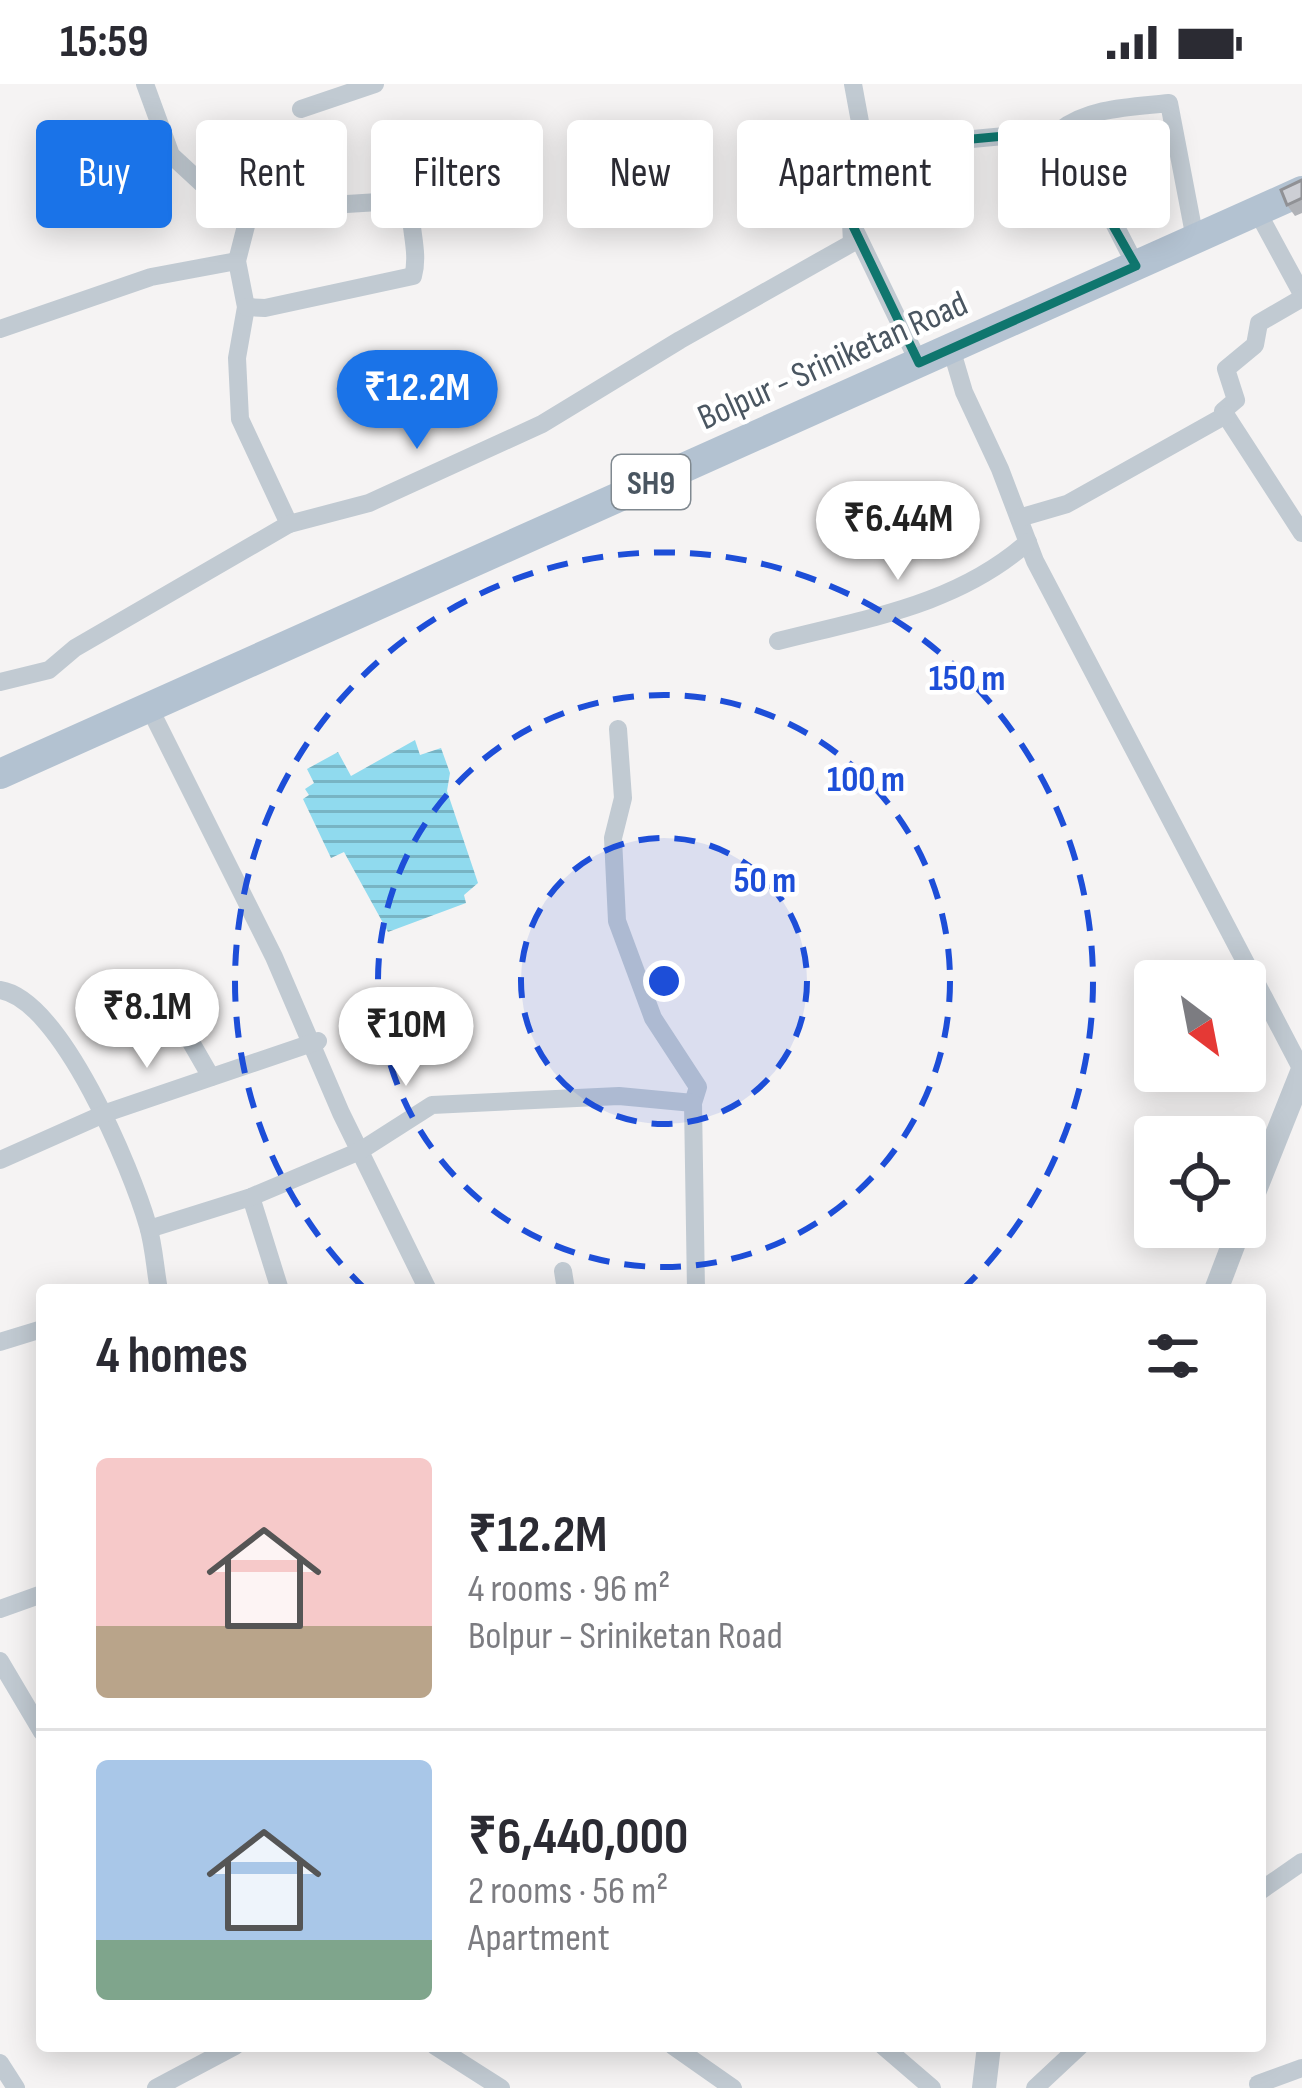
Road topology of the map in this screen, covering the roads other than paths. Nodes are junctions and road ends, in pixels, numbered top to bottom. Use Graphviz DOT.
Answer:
graph roads {
  1 [pos="145,84"];
  2 [pos="375,84"];
  3 [pos="853,84"];
  4 [pos="301,109"];
  5 [pos="860,120"];
  6 [pos="1077,120"];
  7 [pos="196,178"];
  8 [pos="1302,191"];
  9 [pos="1257,211"];
  10 [pos="245,228"];
  11 [pos="409,228"];
  12 [pos="851,228"];
  13 [pos="854,228"];
  14 [pos="1117,228"];
  15 [pos="1195,239"];
  16 [pos="237,261"];
  17 [pos="1136,266"];
  18 [pos="1302,296"];
  19 [pos="246,307"];
  20 [pos="0,329"];
  21 [pos="950,348"];
  22 [pos="919,363"];
  23 [pos="1226,415"];
  24 [pos="1018,518"];
  25 [pos="289,524"];
  26 [pos="1302,533"];
  27 [pos="1028,542"];
  28 [pos="778,640"];
  29 [pos="0,682"];
  30 [pos="149,707"];
  31 [pos="618,729"];
  32 [pos="0,773"];
  33 [pos="158,985"];
  34 [pos="0,990"];
  35 [pos="314,1042"];
  36 [pos="212,1077"];
  37 [pos="1300,1088"];
  38 [pos="693,1103"];
  39 [pos="106,1113"];
  40 [pos="360,1151"];
  41 [pos="0,1160"];
  42 [pos="1266,1167"];
  43 [pos="251,1197"];
  44 [pos="149,1229"];
  45 [pos="1232,1248"];
  46 [pos="157,1284"];
  47 [pos="278,1284"];
  48 [pos="425,1284"];
  49 [pos="696,1284"];
  50 [pos="1218,1284"];
  51 [pos="36,1331"];
  52 [pos="0,1342"];
  53 [pos="36,1596"];
  54 [pos="0,1610"];
  55 [pos="0,1661"];
  56 [pos="36,1722"];
  57 [pos="1302,1862"];
  58 [pos="1266,1887"];
  59 [pos="225,2052"];
  60 [pos="444,2052"];
  61 [pos="462,2052"];
  62 [pos="682,2052"];
  63 [pos="890,2052"];
  64 [pos="988,2052"];
  65 [pos="1074,2052"];
  66 [pos="453,2058"];
  67 [pos="0,2063"];
  68 [pos="1302,2068"];
  69 [pos="1258,2084"];
  70 [pos="16,2088"];
  71 [pos="156,2088"];
  72 [pos="501,2088"];
  73 [pos="733,2088"];
  74 [pos="932,2088"];
  75 [pos="984,2088"];
  76 [pos="1035,2088"];
  1 -- 7 [label="street"];
  2 -- 4 [label="street"];
  3 -- 5 [label="street"];
  6 -- 15 [label="street"];
  8 -- 9 [label="main road, Bolpur - Sriniketan Road / SH9"];
  9 -- 15 [label="main road, Bolpur - Sriniketan Road / SH9"];
  9 -- 18 [label="street"];
  10 -- 16 [label="street"];
  11 -- 19 [label="street"];
  12 -- 25 [label="street"];
  13 -- 22 [label="street"];
  14 -- 17 [label="street"];
  15 -- 17 [label="main road, Bolpur - Sriniketan Road / SH9"];
  16 -- 19 [label="street"];
  16 -- 20 [label="street"];
  17 -- 21 [label="main road, Bolpur - Sriniketan Road / SH9"];
  18 -- 23 [label="street"];
  19 -- 25 [label="street"];
  21 -- 22 [label="main road, Bolpur - Sriniketan Road / SH9"];
  21 -- 24 [label="street"];
  22 -- 30 [label="main road, Bolpur - Sriniketan Road / SH9"];
  23 -- 24 [label="street"];
  23 -- 26 [label="street"];
  24 -- 27 [label="street"];
  25 -- 29 [label="street"];
  27 -- 28 [label="street"];
  27 -- 37 [label="street"];
  30 -- 32 [label="main road, Bolpur - Sriniketan Road / SH9"];
  30 -- 35 [label="street"];
  31 -- 38 [label="street"];
  33 -- 36 [label="street"];
  34 -- 39 [label="street"];
  35 -- 36 [label="street"];
  35 -- 40 [label="street"];
  36 -- 39 [label="street"];
  37 -- 42 [label="street"];
  38 -- 40 [label="street"];
  38 -- 49 [label="street"];
  39 -- 41 [label="street"];
  39 -- 44 [label="street"];
  40 -- 43 [label="street"];
  40 -- 48 [label="street"];
  43 -- 44 [label="street"];
  43 -- 47 [label="street"];
  44 -- 46 [label="street"];
  45 -- 50 [label="street"];
  51 -- 52 [label="street"];
  53 -- 54 [label="street"];
  55 -- 56 [label="street"];
  57 -- 58 [label="street"];
  59 -- 71 [label="street"];
  60 -- 66 [label="street"];
  61 -- 66 [label="street"];
  62 -- 73 [label="street"];
  63 -- 74 [label="street"];
  64 -- 75 [label="street"];
  65 -- 76 [label="street"];
  66 -- 72 [label="street"];
  67 -- 70 [label="street"];
  68 -- 69 [label="street"];
}
